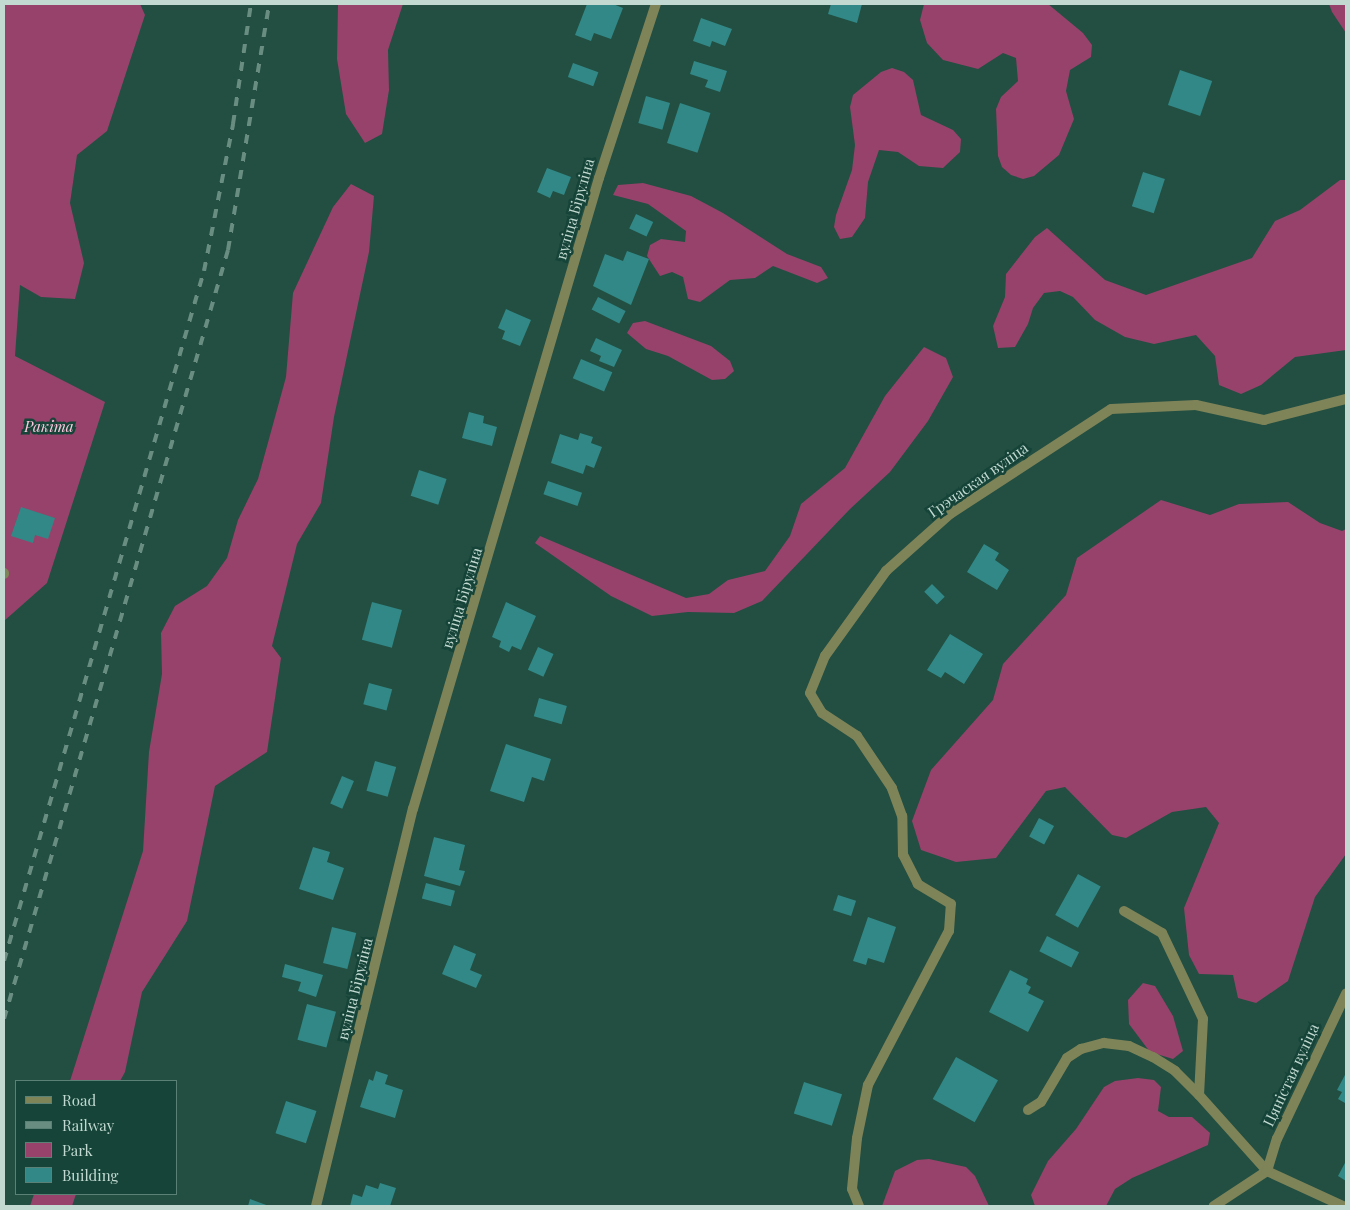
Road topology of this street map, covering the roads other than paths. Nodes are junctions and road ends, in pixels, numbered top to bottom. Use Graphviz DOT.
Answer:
graph roads {
  1 [pos="656,4"];
  2 [pos="1346,399"];
  3 [pos="1124,911"];
  4 [pos="1346,994"];
  5 [pos="1200,1095"];
  6 [pos="1028,1110"];
  7 [pos="1267,1171"];
  8 [pos="316,1206"];
  9 [pos="859,1206"];
  10 [pos="1214,1206"];
  11 [pos="1343,1206"];
  1 -- 8 [label="street, вуліца Біруліна"];
  2 -- 9 [label="street, Грэчаская вуліца"];
  3 -- 5 [label="street"];
  4 -- 7 [label="street, Цяністая вуліца"];
  5 -- 6 [label="street"];
  5 -- 7 [label="street"];
  7 -- 10 [label="street"];
  7 -- 11 [label="street"];
}
